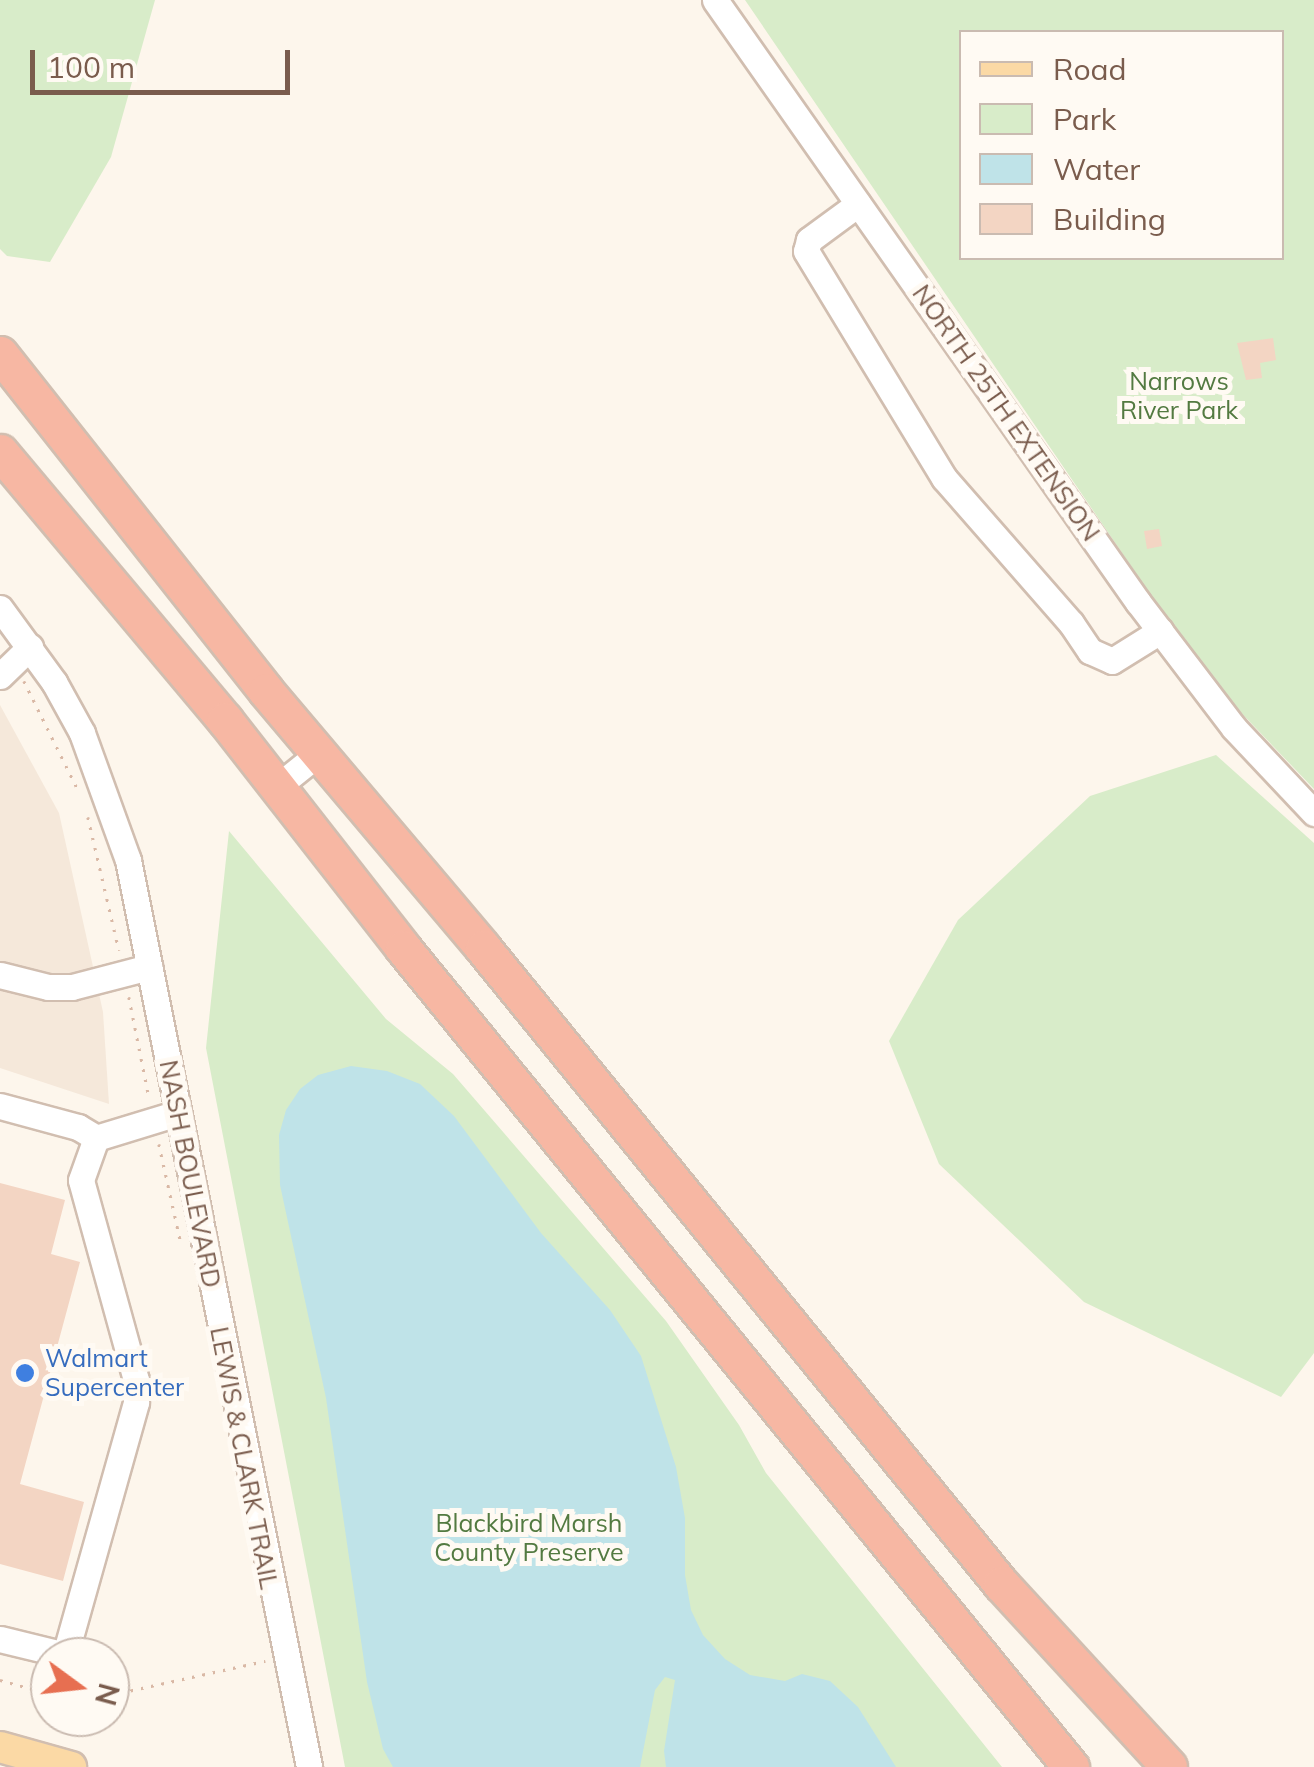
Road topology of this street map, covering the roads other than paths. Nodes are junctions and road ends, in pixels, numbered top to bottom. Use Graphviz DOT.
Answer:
graph roads {
  1 [pos="714,0"];
  2 [pos="858,204"];
  3 [pos="0,354"];
  4 [pos="0,452"];
  5 [pos="0,608"];
  6 [pos="1160,632"];
  7 [pos="14,662"];
  8 [pos="318,754"];
  9 [pos="278,786"];
  10 [pos="1314,813"];
  11 [pos="137,971"];
  12 [pos="0,975"];
  13 [pos="0,1106"];
  14 [pos="166,1116"];
  15 [pos="96,1138"];
  16 [pos="0,1638"];
  17 [pos="0,1747"];
  18 [pos="71,1767"];
  19 [pos="309,1767"];
  20 [pos="1072,1767"];
  21 [pos="1168,1767"];
  1 -- 2 [label="street, NORTH 25TH EXTENSION"];
  2 -- 6 [label="street, NORTH 25TH EXTENSION"];
  2 -- 6 [label="street"];
  3 -- 8 [label="highway"];
  4 -- 9 [label="highway"];
  5 -- 7 [label="street, NASH BOULEVARD"];
  6 -- 10 [label="street, NORTH 25TH EXTENSION"];
  7 -- 11 [label="street, NASH BOULEVARD"];
  8 -- 9 [label="street"];
  8 -- 21 [label="highway"];
  9 -- 20 [label="highway"];
  11 -- 12 [label="street"];
  11 -- 14 [label="street, NASH BOULEVARD"];
  13 -- 15 [label="street"];
  14 -- 15 [label="street"];
  14 -- 19 [label="street, NASH BOULEVARD"];
  15 -- 16 [label="street"];
  17 -- 18 [label="main road"];
}
